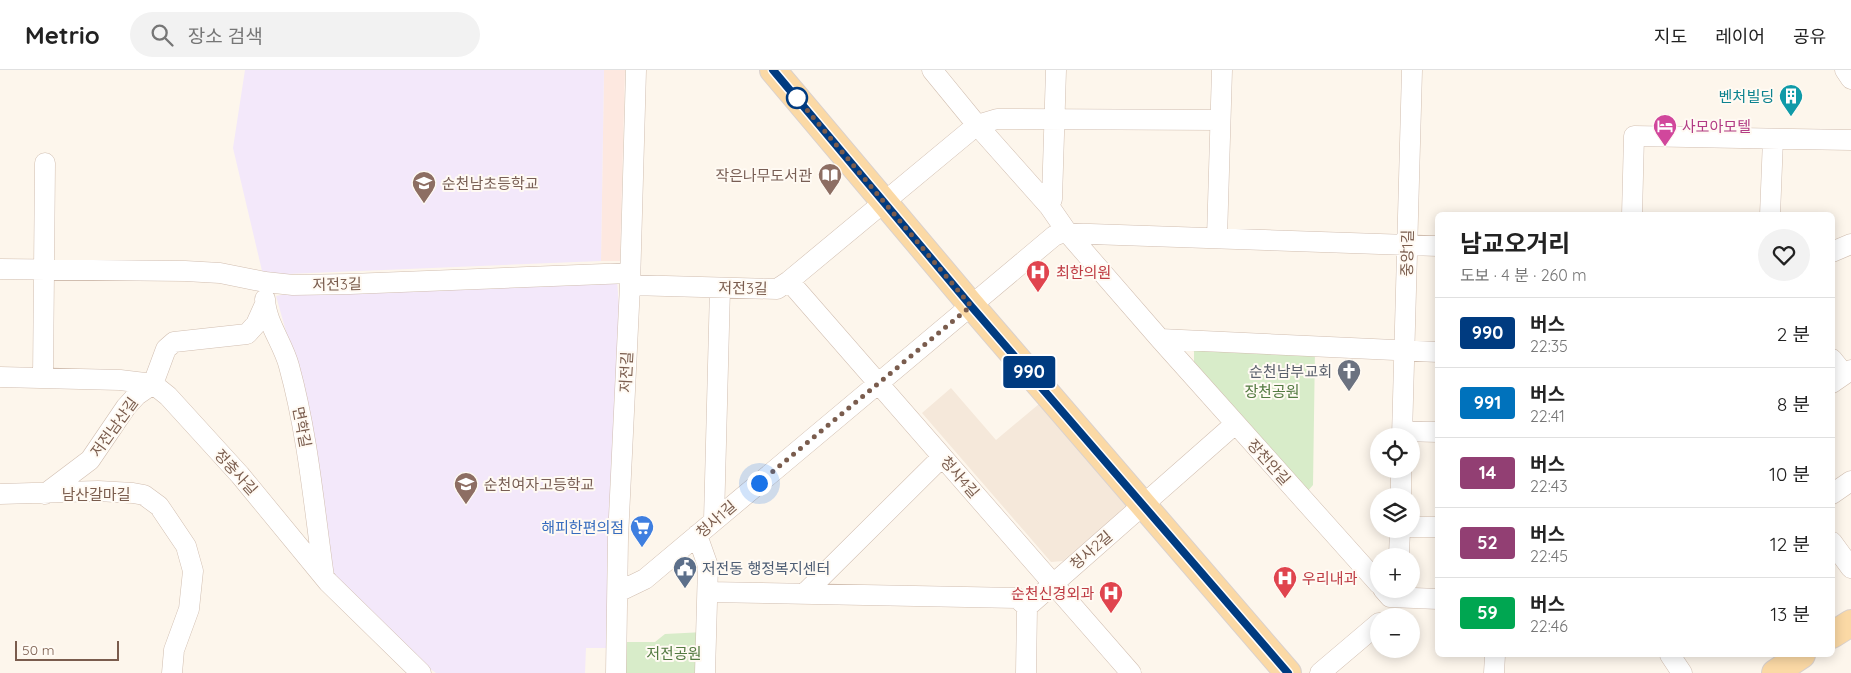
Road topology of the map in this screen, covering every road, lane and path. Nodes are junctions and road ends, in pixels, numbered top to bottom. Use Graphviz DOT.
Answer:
graph roads {
  1 [pos="636,70"];
  2 [pos="773,70"];
  3 [pos="932,70"];
  4 [pos="1056,70"];
  5 [pos="1222,70"];
  6 [pos="1412,70"];
  7 [pos="1845,70"];
  8 [pos="1851,79"];
  9 [pos="1054,117"];
  10 [pos="1220,120"];
  11 [pos="977,125"];
  12 [pos="1773,139"];
  13 [pos="1851,140"];
  14 [pos="45,163"];
  15 [pos="884,201"];
  16 [pos="1049,206"];
  17 [pos="1632,212"];
  18 [pos="1770,212"];
  19 [pos="1068,232"];
  20 [pos="1217,238"];
  21 [pos="1851,244"];
  22 [pos="1407,245"];
  23 [pos="1435,246"];
  24 [pos="1835,251"];
  25 [pos="0,269"];
  26 [pos="44,270"];
  27 [pos="630,279"];
  28 [pos="789,281"];
  29 [pos="264,282"];
  30 [pos="720,288"];
  31 [pos="265,304"];
  32 [pos="971,306"];
  33 [pos="1160,339"];
  34 [pos="1405,351"];
  35 [pos="1435,352"];
  36 [pos="0,378"];
  37 [pos="43,378"];
  38 [pos="878,383"];
  39 [pos="153,384"];
  40 [pos="1235,424"];
  41 [pos="1402,428"];
  42 [pos="1435,432"];
  43 [pos="1420,433"];
  44 [pos="942,457"];
  45 [pos="1851,481"];
  46 [pos="1835,492"];
  47 [pos="0,494"];
  48 [pos="45,494"];
  49 [pos="1144,504"];
  50 [pos="714,520"];
  51 [pos="1420,527"];
  52 [pos="1435,527"];
  53 [pos="697,535"];
  54 [pos="1835,546"];
  55 [pos="1851,568"];
  56 [pos="1370,574"];
  57 [pos="324,577"];
  58 [pos="1052,583"];
  59 [pos="618,592"];
  60 [pos="708,592"];
  61 [pos="804,594"];
  62 [pos="1420,596"];
  63 [pos="1435,599"];
  64 [pos="1027,607"];
  65 [pos="1851,623"];
  66 [pos="1370,631"];
  67 [pos="1835,633"];
  68 [pos="1495,657"];
  69 [pos="1671,657"];
  70 [pos="1799,657"];
  71 [pos="172,673"];
  72 [pos="422,673"];
  73 [pos="616,673"];
  74 [pos="705,673"];
  75 [pos="1026,673"];
  76 [pos="1131,673"];
  77 [pos="1288,673"];
  78 [pos="1320,673"];
  79 [pos="1494,673"];
  80 [pos="1682,673"];
  81 [pos="1775,673"];
  1 -- 27 [label="street, 저전길"];
  2 -- 15 [label="main road"];
  3 -- 11 [label="street, 장천안길"];
  4 -- 9 [label="street"];
  5 -- 10 [label="street"];
  6 -- 22 [label="street, 중앙1길"];
  7 -- 8 [label="street"];
  9 -- 10 [label="street"];
  9 -- 11 [label="street"];
  9 -- 16 [label="street"];
  10 -- 20 [label="street"];
  11 -- 15 [label="street, 저전3길"];
  11 -- 16 [label="street, 장천안길"];
  12 -- 13 [label="street"];
  12 -- 17 [label="street"];
  12 -- 18 [label="street"];
  14 -- 26 [label="street"];
  15 -- 28 [label="street, 저전3길"];
  15 -- 32 [label="main road"];
  16 -- 19 [label="street, 장천안길"];
  19 -- 20 [label="street"];
  19 -- 32 [label="street, 청사1길"];
  19 -- 33 [label="street, 장천안길"];
  20 -- 22 [label="street"];
  21 -- 24 [label="street"];
  22 -- 23 [label="street"];
  22 -- 34 [label="street, 중앙1길"];
  25 -- 26 [label="street, 저전3길"];
  26 -- 29 [label="street, 저전3길"];
  26 -- 37 [label="street"];
  27 -- 29 [label="street, 저전3길"];
  27 -- 30 [label="street, 저전3길"];
  27 -- 59 [label="street, 저전길"];
  28 -- 30 [label="street, 저전3길"];
  28 -- 38 [label="street, 청사4길"];
  29 -- 31 [label="street, 면학길"];
  30 -- 50 [label="street"];
  31 -- 39 [label="street"];
  31 -- 57 [label="street, 면학길"];
  32 -- 38 [label="street, 청사1길"];
  32 -- 49 [label="main road"];
  33 -- 34 [label="street"];
  33 -- 40 [label="street, 장천안길"];
  34 -- 35 [label="street"];
  34 -- 41 [label="street, 중앙1길"];
  36 -- 37 [label="street"];
  37 -- 39 [label="street"];
  38 -- 44 [label="street, 청사4길"];
  38 -- 50 [label="street, 청사1길"];
  39 -- 48 [label="street, 저전남산길"];
  39 -- 57 [label="street, 정충사길"];
  40 -- 49 [label="street, 청사2길"];
  40 -- 56 [label="street, 장천안길"];
  42 -- 43 [label="street"];
  44 -- 58 [label="street, 청사4길"];
  44 -- 61 [label="street"];
  45 -- 46 [label="street"];
  47 -- 48 [label="street, 남산갈마길"];
  48 -- 71 [label="street, 남산갈마길"];
  49 -- 58 [label="street, 청사2길"];
  49 -- 77 [label="main road"];
  50 -- 53 [label="street, 청사1길"];
  51 -- 52 [label="street"];
  53 -- 59 [label="street, 청사1길"];
  53 -- 60 [label="street"];
  54 -- 55 [label="street"];
  57 -- 72 [label="street, 정충사길"];
  58 -- 64 [label="street, 청사2길"];
  58 -- 76 [label="street, 청사4길"];
  59 -- 73 [label="street, 저전길"];
  60 -- 61 [label="street"];
  60 -- 74 [label="street"];
  61 -- 64 [label="street"];
  62 -- 63 [label="street"];
  64 -- 75 [label="street"];
  65 -- 67 [label="main road"];
  66 -- 78 [label="street"];
  68 -- 79 [label="street"];
  69 -- 80 [label="street"];
  70 -- 81 [label="main road"];
}
